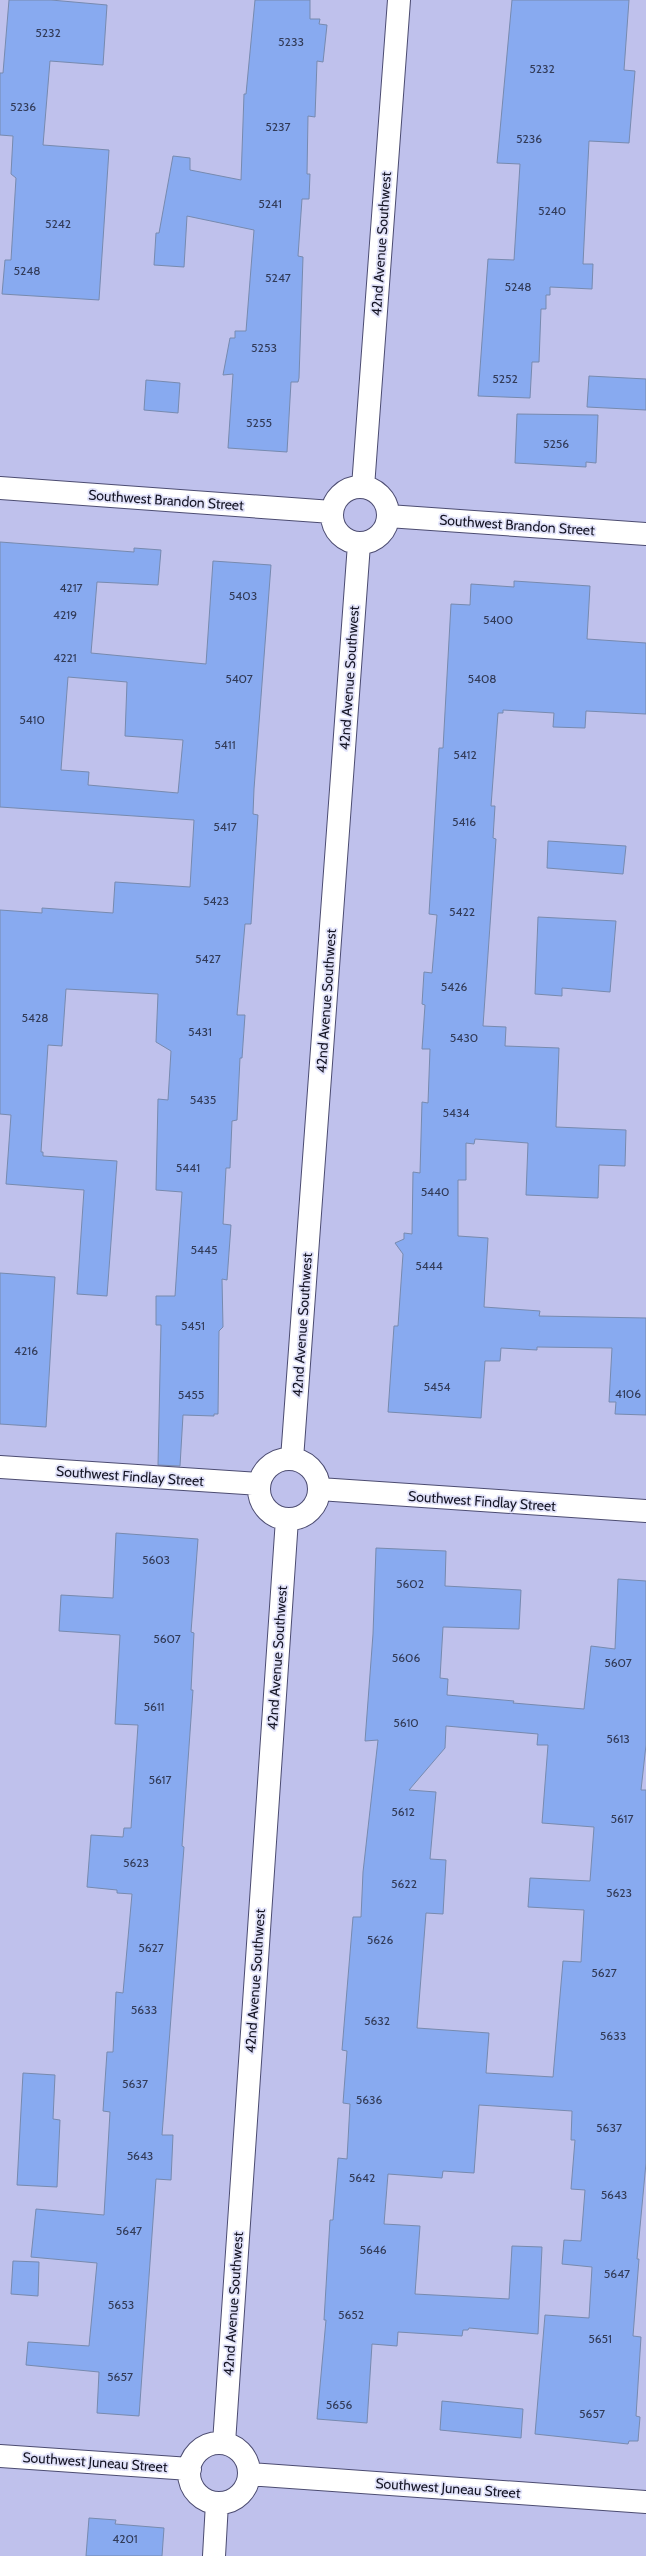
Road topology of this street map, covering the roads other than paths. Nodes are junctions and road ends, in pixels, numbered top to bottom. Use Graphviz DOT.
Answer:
graph roads {
  1 [pos="399,0"];
  2 [pos="363,487"];
  3 [pos="0,488"];
  4 [pos="332,512"];
  5 [pos="388,516"];
  6 [pos="646,534"];
  7 [pos="359,544"];
  8 [pos="292,1459"];
  9 [pos="0,1467"];
  10 [pos="259,1484"];
  11 [pos="319,1489"];
  12 [pos="646,1511"];
  13 [pos="287,1519"];
  14 [pos="224,2443"];
  15 [pos="0,2456"];
  16 [pos="190,2469"];
  17 [pos="249,2474"];
  18 [pos="646,2502"];
  19 [pos="217,2503"];
  20 [pos="214,2556"];
  1 -- 2 [label="street, 42nd Avenue Southwest"];
  2 -- 4 [label="street"];
  2 -- 5 [label="street"];
  3 -- 4 [label="street, Southwest Brandon Street"];
  4 -- 7 [label="street"];
  5 -- 6 [label="street, Southwest Brandon Street"];
  5 -- 7 [label="street"];
  7 -- 8 [label="street, 42nd Avenue Southwest"];
  8 -- 10 [label="street"];
  8 -- 11 [label="street"];
  9 -- 10 [label="street, Southwest Findlay Street"];
  10 -- 13 [label="street"];
  11 -- 12 [label="street, Southwest Findlay Street"];
  11 -- 13 [label="street"];
  13 -- 14 [label="street, 42nd Avenue Southwest"];
  14 -- 16 [label="street"];
  14 -- 17 [label="street"];
  15 -- 16 [label="street, Southwest Juneau Street"];
  16 -- 19 [label="street"];
  17 -- 18 [label="street, Southwest Juneau Street"];
  17 -- 19 [label="street"];
  19 -- 20 [label="street"];
}
